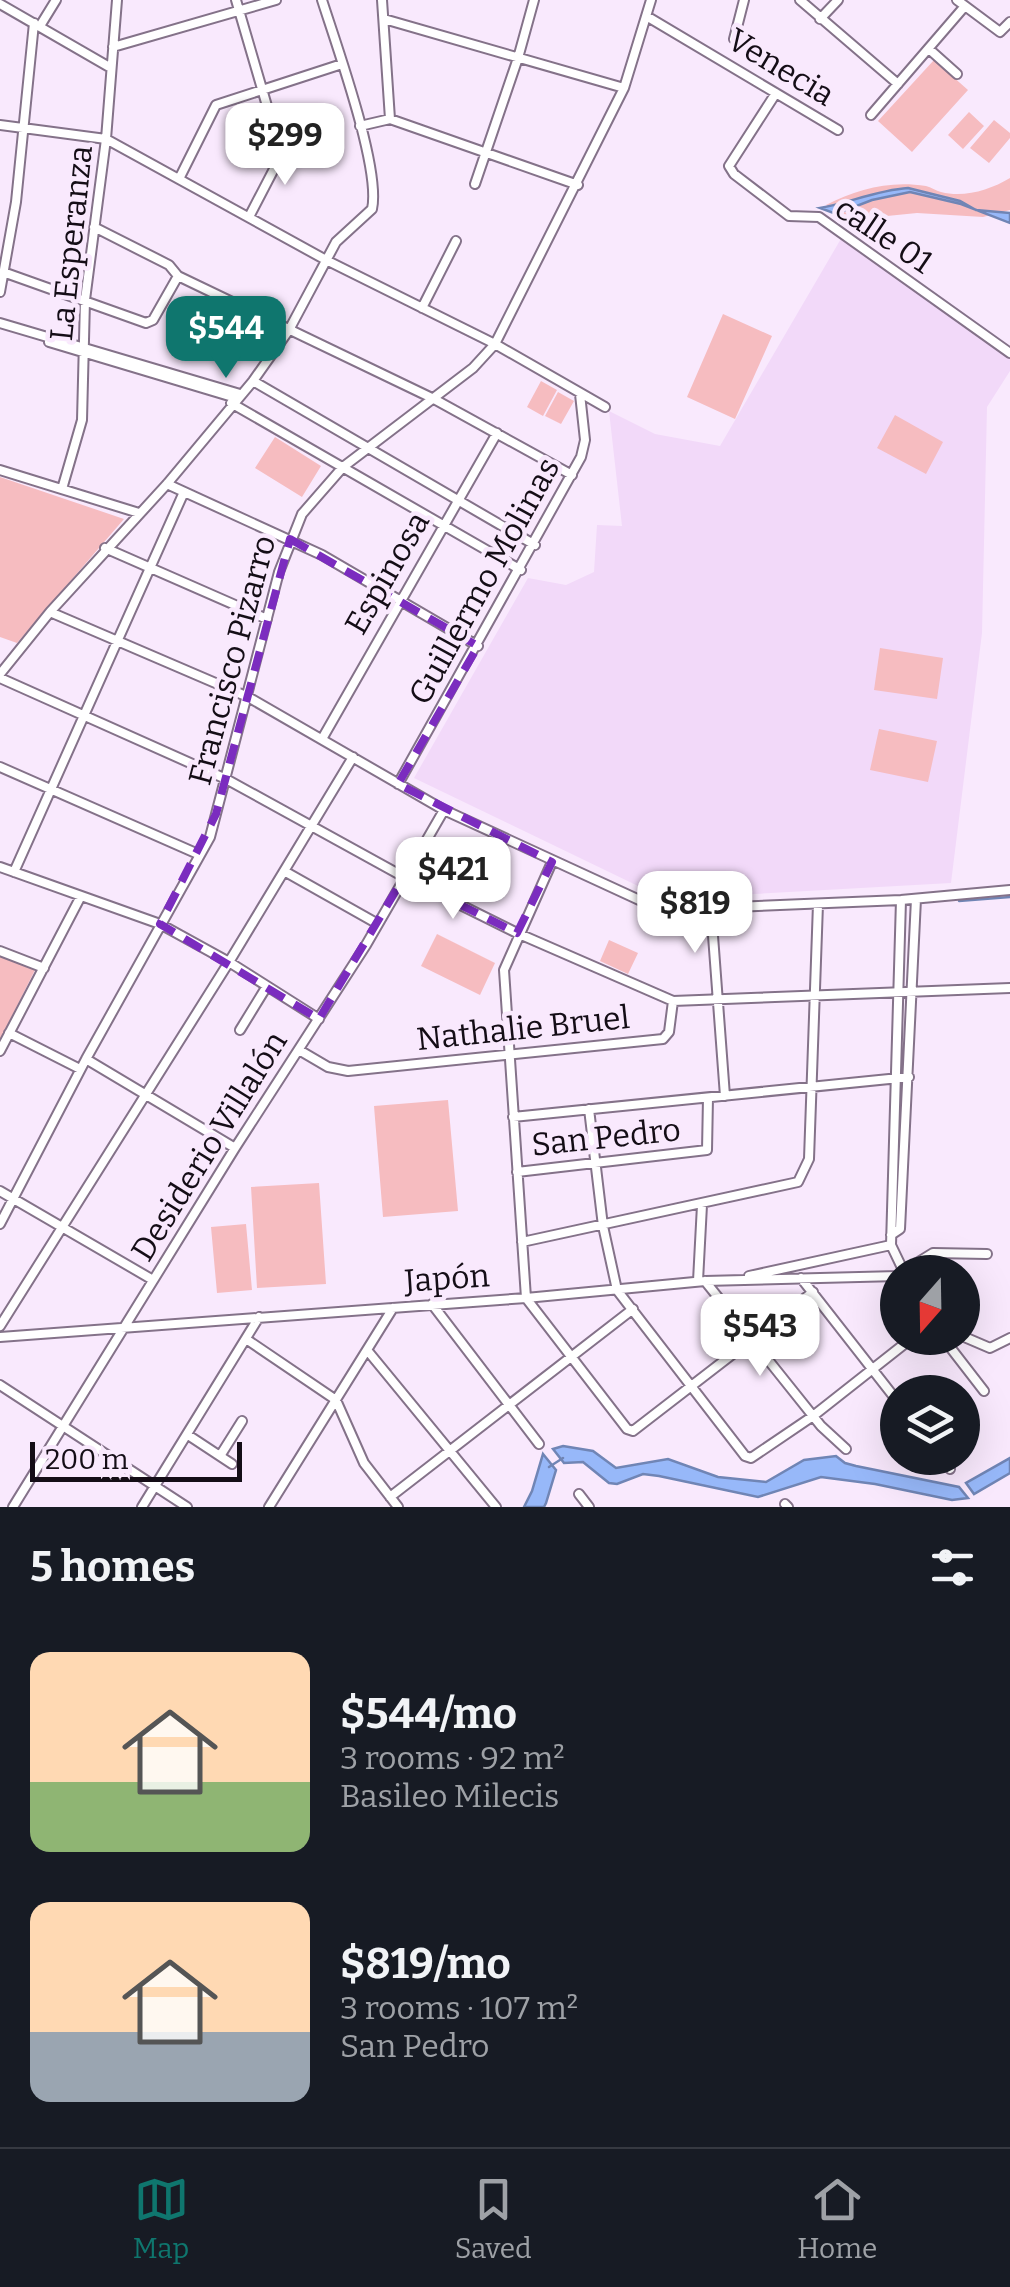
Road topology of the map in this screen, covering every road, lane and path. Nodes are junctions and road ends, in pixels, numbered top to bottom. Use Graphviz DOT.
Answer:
graph roads {
  1 [pos="56,0"];
  2 [pos="117,0"];
  3 [pos="236,0"];
  4 [pos="276,0"];
  5 [pos="322,0"];
  6 [pos="382,0"];
  7 [pos="534,0"];
  8 [pos="744,0"];
  9 [pos="800,0"];
  10 [pos="838,0"];
  11 [pos="648,1"];
  12 [pos="961,3"];
  13 [pos="0,4"];
  14 [pos="239,10"];
  15 [pos="648,16"];
  16 [pos="384,19"];
  17 [pos="820,19"];
  18 [pos="1010,22"];
  19 [pos="38,25"];
  20 [pos="734,39"];
  21 [pos="114,47"];
  22 [pos="928,49"];
  23 [pos="518,58"];
  24 [pos="342,64"];
  25 [pos="112,68"];
  26 [pos="957,74"];
  27 [pos="898,84"];
  28 [pos="624,88"];
  29 [pos="262,90"];
  30 [pos="776,93"];
  31 [pos="871,115"];
  32 [pos="390,119"];
  33 [pos="0,125"];
  34 [pos="360,126"];
  35 [pos="25,128"];
  36 [pos="838,130"];
  37 [pos="106,138"];
  38 [pos="487,153"];
  39 [pos="179,179"];
  40 [pos="476,184"];
  41 [pos="578,185"];
  42 [pos="249,217"];
  43 [pos="94,228"];
  44 [pos="456,241"];
  45 [pos="326,260"];
  46 [pos="2,272"];
  47 [pos="178,276"];
  48 [pos="0,292"];
  49 [pos="85,300"];
  50 [pos="422,308"];
  51 [pos="0,325"];
  52 [pos="290,330"];
  53 [pos="495,344"];
  54 [pos="85,351"];
  55 [pos="1010,353"];
  56 [pos="253,381"];
  57 [pos="580,394"];
  58 [pos="236,398"];
  59 [pos="434,399"];
  60 [pos="605,407"];
  61 [pos="496,433"];
  62 [pos="369,448"];
  63 [pos="343,467"];
  64 [pos="0,470"];
  65 [pos="572,475"];
  66 [pos="167,484"];
  67 [pos="62,489"];
  68 [pos="184,492"];
  69 [pos="458,500"];
  70 [pos="139,513"];
  71 [pos="444,525"];
  72 [pos="290,539"];
  73 [pos="535,545"];
  74 [pos="106,548"];
  75 [pos="151,567"];
  76 [pos="521,570"];
  77 [pos="400,602"];
  78 [pos="50,612"];
  79 [pos="267,619"];
  80 [pos="117,640"];
  81 [pos="478,646"];
  82 [pos="0,676"];
  83 [pos="248,697"];
  84 [pos="83,713"];
  85 [pos="322,739"];
  86 [pos="353,757"];
  87 [pos="0,767"];
  88 [pos="226,779"];
  89 [pos="398,784"];
  90 [pos="50,787"];
  91 [pos="444,810"];
  92 [pos="313,825"];
  93 [pos="198,854"];
  94 [pos="552,862"];
  95 [pos="0,867"];
  96 [pos="284,871"];
  97 [pos="14,872"];
  98 [pos="404,877"];
  99 [pos="1010,890"];
  100 [pos="81,896"];
  101 [pos="916,898"];
  102 [pos="901,900"];
  103 [pos="818,904"];
  104 [pos="711,909"];
  105 [pos="160,924"];
  106 [pos="378,924"];
  107 [pos="517,934"];
  108 [pos="0,950"];
  109 [pos="229,962"];
  110 [pos="44,968"];
  111 [pos="266,986"];
  112 [pos="1010,988"];
  113 [pos="913,994"];
  114 [pos="896,995"];
  115 [pos="814,998"];
  116 [pos="717,1001"];
  117 [pos="673,1002"];
  118 [pos="320,1019"];
  119 [pos="240,1030"];
  120 [pos="9,1033"];
  121 [pos="299,1050"];
  122 [pos="0,1051"];
  123 [pos="509,1055"];
  124 [pos="86,1059"];
  125 [pos="80,1069"];
  126 [pos="896,1077"];
  127 [pos="909,1077"];
  128 [pos="811,1087"];
  129 [pos="146,1093"];
  130 [pos="725,1096"];
  131 [pos="708,1098"];
  132 [pos="589,1110"];
  133 [pos="514,1118"];
  134 [pos="235,1148"];
  135 [pos="594,1164"];
  136 [pos="517,1172"];
  137 [pos="0,1191"];
  138 [pos="14,1198"];
  139 [pos="702,1204"];
  140 [pos="0,1224"];
  141 [pos="62,1224"];
  142 [pos="603,1226"];
  143 [pos="891,1240"];
  144 [pos="522,1242"];
  145 [pos="987,1254"];
  146 [pos="895,1255"];
  147 [pos="931,1255"];
  148 [pos="880,1275"];
  149 [pos="800,1278"];
  150 [pos="154,1280"];
  151 [pos="728,1280"];
  152 [pos="701,1281"];
  153 [pos="617,1290"];
  154 [pos="814,1292"];
  155 [pos="526,1298"];
  156 [pos="432,1304"];
  157 [pos="393,1308"];
  158 [pos="634,1310"];
  159 [pos="258,1317"];
  160 [pos="0,1326"];
  161 [pos="124,1328"];
  162 [pos="0,1337"];
  163 [pos="1010,1338"];
  164 [pos="246,1339"];
  165 [pos="752,1340"];
  166 [pos="980,1344"];
  167 [pos="367,1350"];
  168 [pos="889,1355"];
  169 [pos="957,1355"];
  170 [pos="572,1357"];
  171 [pos="872,1368"];
  172 [pos="880,1378"];
  173 [pos="0,1385"];
  174 [pos="692,1386"];
  175 [pos="984,1391"];
  176 [pos="336,1400"];
  177 [pos="510,1404"];
  178 [pos="813,1416"];
  179 [pos="242,1422"];
  180 [pos="62,1426"];
  181 [pos="188,1436"];
  182 [pos="539,1444"];
  183 [pos="846,1449"];
  184 [pos="450,1450"];
  185 [pos="220,1456"];
  186 [pos="232,1464"];
  187 [pos="156,1486"];
  188 [pos="579,1494"];
  189 [pos="390,1497"];
  190 [pos="13,1507"];
  191 [pos="142,1507"];
  192 [pos="188,1507"];
  193 [pos="268,1507"];
  194 [pos="398,1507"];
  195 [pos="496,1507"];
  196 [pos="589,1507"];
  1 -- 19 [label="street"];
  2 -- 21 [label="street, La Esperanza"];
  3 -- 14 [label="street"];
  4 -- 14 [label="street"];
  5 -- 24 [label="street"];
  6 -- 16 [label="street"];
  7 -- 23 [label="street"];
  8 -- 20 [label="street"];
  9 -- 17 [label="street"];
  10 -- 17 [label="street"];
  11 -- 15 [label="street, Francisco Pizarro"];
  12 -- 18 [label="street"];
  12 -- 22 [label="street"];
  13 -- 19 [label="street"];
  14 -- 21 [label="street"];
  14 -- 29 [label="street"];
  15 -- 28 [label="street, Francisco Pizarro"];
  15 -- 30 [label="street, Venecia"];
  16 -- 23 [label="street"];
  16 -- 32 [label="street"];
  17 -- 27 [label="street"];
  19 -- 25 [label="street"];
  19 -- 35 [label="street"];
  21 -- 25 [label="street, La Esperanza"];
  22 -- 26 [label="street"];
  22 -- 27 [label="street"];
  23 -- 28 [label="street"];
  23 -- 38 [label="street"];
  24 -- 29 [label="street"];
  24 -- 34 [label="street"];
  25 -- 37 [label="street, La Esperanza"];
  27 -- 31 [label="street"];
  28 -- 41 [label="street, Francisco Pizarro"];
  29 -- 39 [label="street"];
  29 -- 42 [label="street"];
  30 -- 36 [label="street, Venecia"];
  30 -- 55 [label="street, calle 01"];
  32 -- 34 [label="street"];
  32 -- 38 [label="street"];
  33 -- 35 [label="street"];
  34 -- 45 [label="street"];
  35 -- 37 [label="street"];
  35 -- 46 [label="street"];
  37 -- 39 [label="street"];
  37 -- 43 [label="street, La Esperanza"];
  38 -- 40 [label="street"];
  38 -- 41 [label="street"];
  39 -- 42 [label="street"];
  41 -- 53 [label="street, Francisco Pizarro"];
  42 -- 45 [label="street"];
  43 -- 47 [label="street"];
  43 -- 49 [label="street, La Esperanza"];
  44 -- 50 [label="street"];
  45 -- 50 [label="street"];
  45 -- 52 [label="street"];
  46 -- 48 [label="street"];
  46 -- 49 [label="street"];
  47 -- 49 [label="street"];
  47 -- 52 [label="street"];
  49 -- 54 [label="street, La Esperanza"];
  50 -- 53 [label="street"];
  51 -- 54 [label="street"];
  52 -- 56 [label="street"];
  52 -- 59 [label="street"];
  53 -- 57 [label="street"];
  53 -- 59 [label="street, Francisco Pizarro"];
  54 -- 58 [label="street"];
  54 -- 67 [label="street, La Esperanza"];
  56 -- 58 [label="street"];
  56 -- 62 [label="street"];
  57 -- 60 [label="street"];
  57 -- 65 [label="street, Guillermo Molinas"];
  58 -- 63 [label="street"];
  58 -- 66 [label="street"];
  59 -- 61 [label="street"];
  59 -- 62 [label="street, Francisco Pizarro"];
  61 -- 65 [label="street"];
  61 -- 69 [label="street, Espinosa"];
  62 -- 63 [label="street, Francisco Pizarro"];
  62 -- 69 [label="street"];
  63 -- 71 [label="street"];
  63 -- 72 [label="street, Francisco Pizarro"];
  64 -- 67 [label="street"];
  65 -- 73 [label="street, Guillermo Molinas"];
  66 -- 68 [label="street"];
  66 -- 70 [label="street"];
  67 -- 70 [label="street"];
  68 -- 72 [label="street"];
  68 -- 75 [label="street"];
  69 -- 71 [label="street, Espinosa"];
  69 -- 73 [label="street"];
  70 -- 74 [label="street"];
  71 -- 76 [label="street"];
  71 -- 77 [label="street, Espinosa"];
  72 -- 77 [label="street"];
  72 -- 79 [label="street, Francisco Pizarro"];
  73 -- 76 [label="street, Guillermo Molinas"];
  74 -- 75 [label="street"];
  74 -- 78 [label="street"];
  75 -- 79 [label="street"];
  75 -- 80 [label="street"];
  76 -- 81 [label="street, Guillermo Molinas"];
  77 -- 81 [label="street"];
  77 -- 85 [label="street, Espinosa"];
  78 -- 80 [label="street"];
  78 -- 82 [label="street"];
  79 -- 83 [label="street, Francisco Pizarro"];
  80 -- 83 [label="street"];
  80 -- 84 [label="street"];
  81 -- 89 [label="street, Guillermo Molinas"];
  82 -- 84 [label="street"];
  83 -- 85 [label="street"];
  83 -- 88 [label="street, Francisco Pizarro"];
  84 -- 88 [label="street"];
  84 -- 90 [label="street"];
  85 -- 86 [label="street"];
  86 -- 89 [label="street"];
  86 -- 92 [label="street"];
  87 -- 90 [label="street"];
  88 -- 92 [label="street"];
  88 -- 93 [label="street, Francisco Pizarro"];
  89 -- 91 [label="street"];
  90 -- 93 [label="street"];
  90 -- 97 [label="street"];
  91 -- 94 [label="street"];
  91 -- 98 [label="street, Desiderio Villalón"];
  92 -- 96 [label="street"];
  92 -- 98 [label="street"];
  93 -- 105 [label="street, Francisco Pizarro"];
  94 -- 104 [label="street"];
  94 -- 107 [label="street"];
  95 -- 97 [label="street"];
  96 -- 106 [label="street"];
  96 -- 109 [label="street"];
  97 -- 100 [label="street"];
  98 -- 106 [label="street, Desiderio Villalón"];
  98 -- 107 [label="street"];
  99 -- 101 [label="street"];
  100 -- 105 [label="street"];
  100 -- 110 [label="street"];
  101 -- 102 [label="street"];
  101 -- 113 [label="street"];
  102 -- 103 [label="street"];
  102 -- 114 [label="street"];
  103 -- 104 [label="street"];
  103 -- 115 [label="street"];
  104 -- 116 [label="street"];
  105 -- 109 [label="street"];
  105 -- 124 [label="street, Francisco Pizarro"];
  106 -- 118 [label="street, Desiderio Villalón"];
  107 -- 117 [label="street"];
  107 -- 123 [label="street"];
  108 -- 110 [label="street"];
  109 -- 111 [label="street"];
  109 -- 129 [label="street"];
  110 -- 120 [label="street"];
  111 -- 118 [label="street"];
  111 -- 119 [label="street"];
  112 -- 113 [label="street"];
  113 -- 114 [label="street"];
  113 -- 127 [label="street"];
  114 -- 115 [label="street"];
  114 -- 126 [label="street"];
  115 -- 116 [label="street"];
  115 -- 128 [label="street"];
  116 -- 117 [label="street"];
  116 -- 130 [label="street"];
  117 -- 123 [label="street, Nathalie Bruel"];
  118 -- 121 [label="street, Desiderio Villalón"];
  120 -- 122 [label="street"];
  120 -- 125 [label="street"];
  121 -- 123 [label="street, Nathalie Bruel"];
  121 -- 134 [label="street, Desiderio Villalón"];
  123 -- 133 [label="street"];
  124 -- 125 [label="street, Francisco Pizarro"];
  124 -- 129 [label="street"];
  125 -- 138 [label="street, Francisco Pizarro"];
  126 -- 127 [label="street"];
  126 -- 128 [label="street"];
  126 -- 143 [label="street"];
  127 -- 143 [label="street"];
  128 -- 130 [label="street"];
  128 -- 139 [label="street"];
  129 -- 134 [label="street"];
  129 -- 141 [label="street"];
  130 -- 131 [label="street"];
  131 -- 132 [label="street"];
  131 -- 135 [label="street, San Pedro"];
  132 -- 133 [label="street"];
  132 -- 135 [label="street"];
  133 -- 136 [label="street"];
  134 -- 150 [label="street, Desiderio Villalón"];
  135 -- 136 [label="street, San Pedro"];
  135 -- 142 [label="street"];
  136 -- 144 [label="street"];
  137 -- 138 [label="street"];
  138 -- 140 [label="street, Francisco Pizarro"];
  138 -- 141 [label="street"];
  139 -- 142 [label="street"];
  139 -- 152 [label="street"];
  141 -- 150 [label="street"];
  141 -- 160 [label="street"];
  142 -- 144 [label="street"];
  142 -- 153 [label="street"];
  143 -- 146 [label="street"];
  143 -- 151 [label="street"];
  144 -- 155 [label="street"];
  145 -- 147 [label="street, Japón"];
  148 -- 149 [label="street, Japón"];
  149 -- 151 [label="street, Japón"];
  149 -- 154 [label="street"];
  150 -- 161 [label="street, Desiderio Villalón"];
  151 -- 152 [label="street, Japón"];
  152 -- 153 [label="street, Japón"];
  152 -- 165 [label="street"];
  153 -- 155 [label="street, Japón"];
  153 -- 158 [label="street"];
  154 -- 165 [label="street"];
  154 -- 171 [label="street"];
  155 -- 156 [label="street, Japón"];
  155 -- 170 [label="street"];
  156 -- 157 [label="street, Japón"];
  156 -- 177 [label="street"];
  157 -- 159 [label="street, Japón"];
  157 -- 167 [label="street"];
  158 -- 170 [label="street"];
  158 -- 174 [label="street"];
  159 -- 161 [label="street, Japón"];
  159 -- 164 [label="street"];
  161 -- 162 [label="street, Japón"];
  161 -- 180 [label="street, Desiderio Villalón"];
  163 -- 166 [label="street"];
  164 -- 176 [label="street"];
  164 -- 181 [label="street"];
  165 -- 174 [label="street"];
  165 -- 178 [label="street"];
  167 -- 176 [label="street"];
  167 -- 184 [label="street"];
  168 -- 171 [label="street"];
  169 -- 175 [label="street"];
  170 -- 174 [label="street"];
  170 -- 177 [label="street"];
  171 -- 172 [label="street"];
  171 -- 178 [label="street"];
  173 -- 180 [label="street"];
  174 -- 178 [label="street"];
  176 -- 189 [label="street"];
  176 -- 193 [label="street"];
  177 -- 182 [label="street"];
  177 -- 184 [label="street"];
  178 -- 183 [label="street"];
  179 -- 185 [label="street"];
  180 -- 187 [label="street"];
  180 -- 190 [label="street, Desiderio Villalón"];
  181 -- 185 [label="street"];
  181 -- 187 [label="street"];
  184 -- 189 [label="street"];
  184 -- 195 [label="street"];
  185 -- 186 [label="street"];
  187 -- 191 [label="street"];
  187 -- 192 [label="street"];
  188 -- 196 [label="street"];
  189 -- 194 [label="street"];
}
